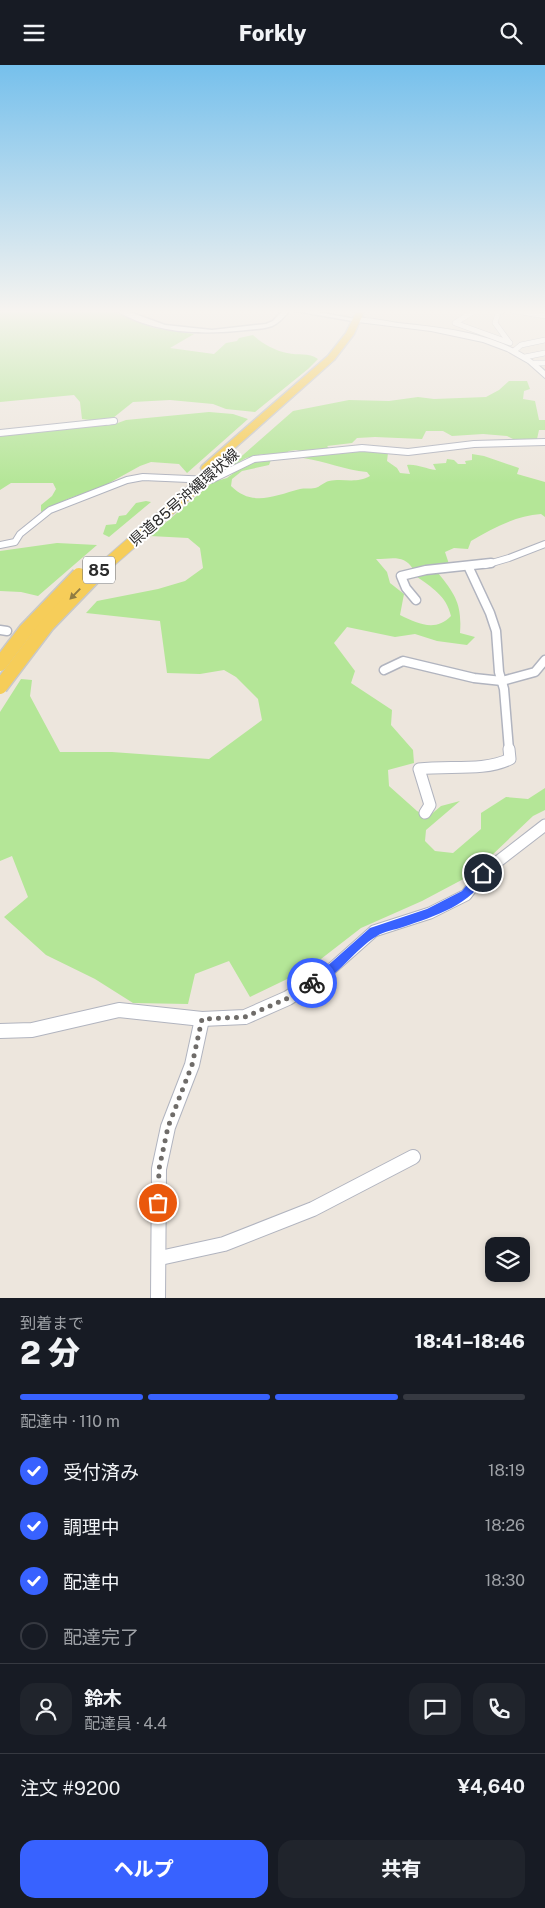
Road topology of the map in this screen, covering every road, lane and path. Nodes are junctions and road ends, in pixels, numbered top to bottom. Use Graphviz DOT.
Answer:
graph roads {
  1 [pos="330,368"];
  2 [pos="114,421"];
  3 [pos="0,433"];
  4 [pos="545,442"];
  5 [pos="211,468"];
  6 [pos="545,544"];
  7 [pos="0,545"];
  8 [pos="469,568"];
  9 [pos="416,599"];
  10 [pos="545,660"];
  11 [pos="0,664"];
  12 [pos="384,670"];
  13 [pos="502,681"];
  14 [pos="0,687"];
  15 [pos="425,813"];
  16 [pos="545,825"];
  17 [pos="202,1019"];
  18 [pos="0,1031"];
  19 [pos="413,1157"];
  20 [pos="160,1258"];
  21 [pos="158,1298"];
  1 -- 5 [label="main road, 県道85号沖縄環状線 / 85"];
  2 -- 3 [label="street"];
  4 -- 7 [label="street"];
  5 -- 11 [label="main road, 県道85号沖縄環状線 / 85, bridge"];
  5 -- 14 [label="main road, 県道85号沖縄環状線 / 85, one-way, bridge"];
  6 -- 8 [label="street"];
  8 -- 9 [label="street"];
  8 -- 13 [label="street"];
  10 -- 13 [label="street"];
  12 -- 13 [label="street"];
  13 -- 15 [label="street"];
  16 -- 17 [label="street"];
  17 -- 18 [label="street"];
  17 -- 20 [label="street"];
  19 -- 20 [label="street"];
  20 -- 21 [label="street"];
}
